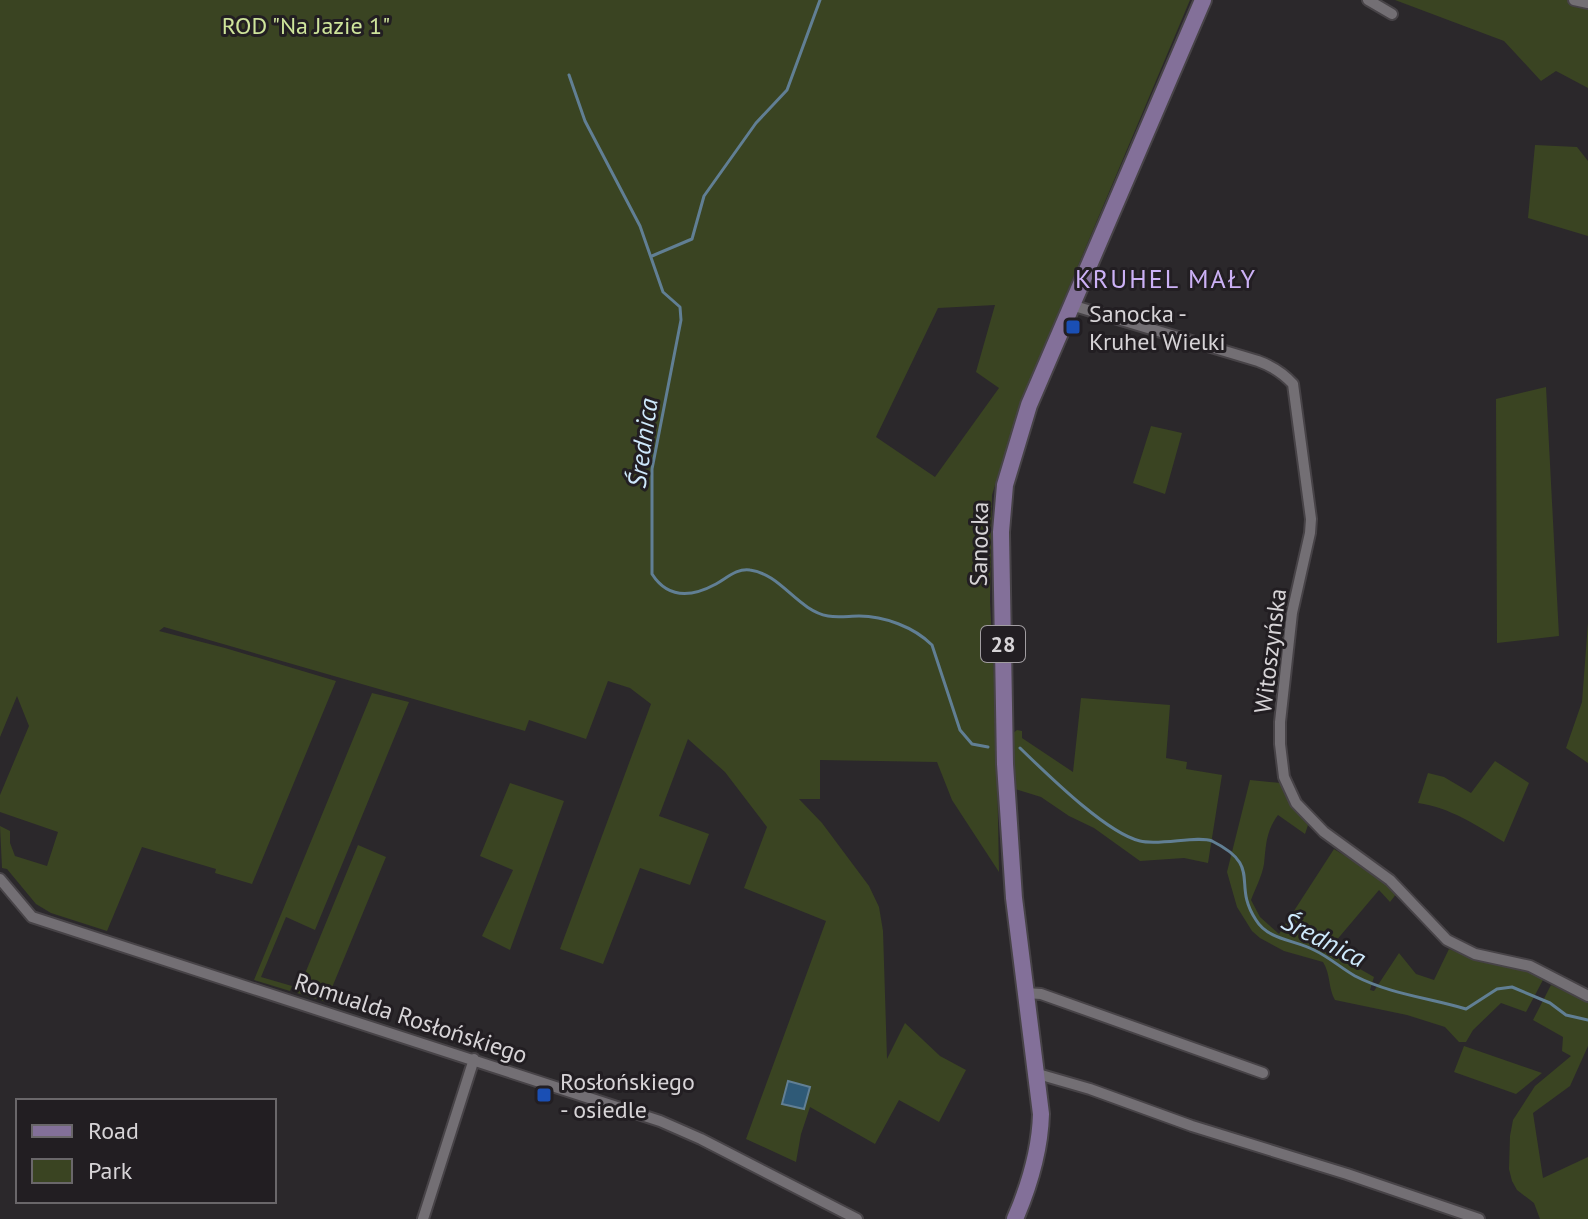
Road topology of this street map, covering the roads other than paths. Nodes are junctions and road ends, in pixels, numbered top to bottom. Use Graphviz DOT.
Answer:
graph roads {
  1 [pos="1203,0"];
  2 [pos="1368,0"];
  3 [pos="1574,0"];
  4 [pos="1588,3"];
  5 [pos="1392,14"];
  6 [pos="1071,305"];
  7 [pos="0,879"];
  8 [pos="1026,993"];
  9 [pos="1588,996"];
  10 [pos="474,1059"];
  11 [pos="1263,1073"];
  12 [pos="1038,1074"];
  13 [pos="423,1219"];
  14 [pos="857,1219"];
  15 [pos="1015,1219"];
  16 [pos="1479,1219"];
  1 -- 6 [label="main road, Sanocka / 28"];
  2 -- 5 [label="street"];
  3 -- 4 [label="street"];
  6 -- 8 [label="main road, Sanocka / 28"];
  6 -- 9 [label="street, Witoszyńska"];
  7 -- 10 [label="street, Romualda Rosłońskiego"];
  8 -- 11 [label="street"];
  8 -- 12 [label="main road, Sanocka / 28"];
  10 -- 13 [label="street"];
  10 -- 14 [label="street, Romualda Rosłońskiego"];
  12 -- 15 [label="main road, Sanocka / 28"];
  12 -- 16 [label="street"];
}
